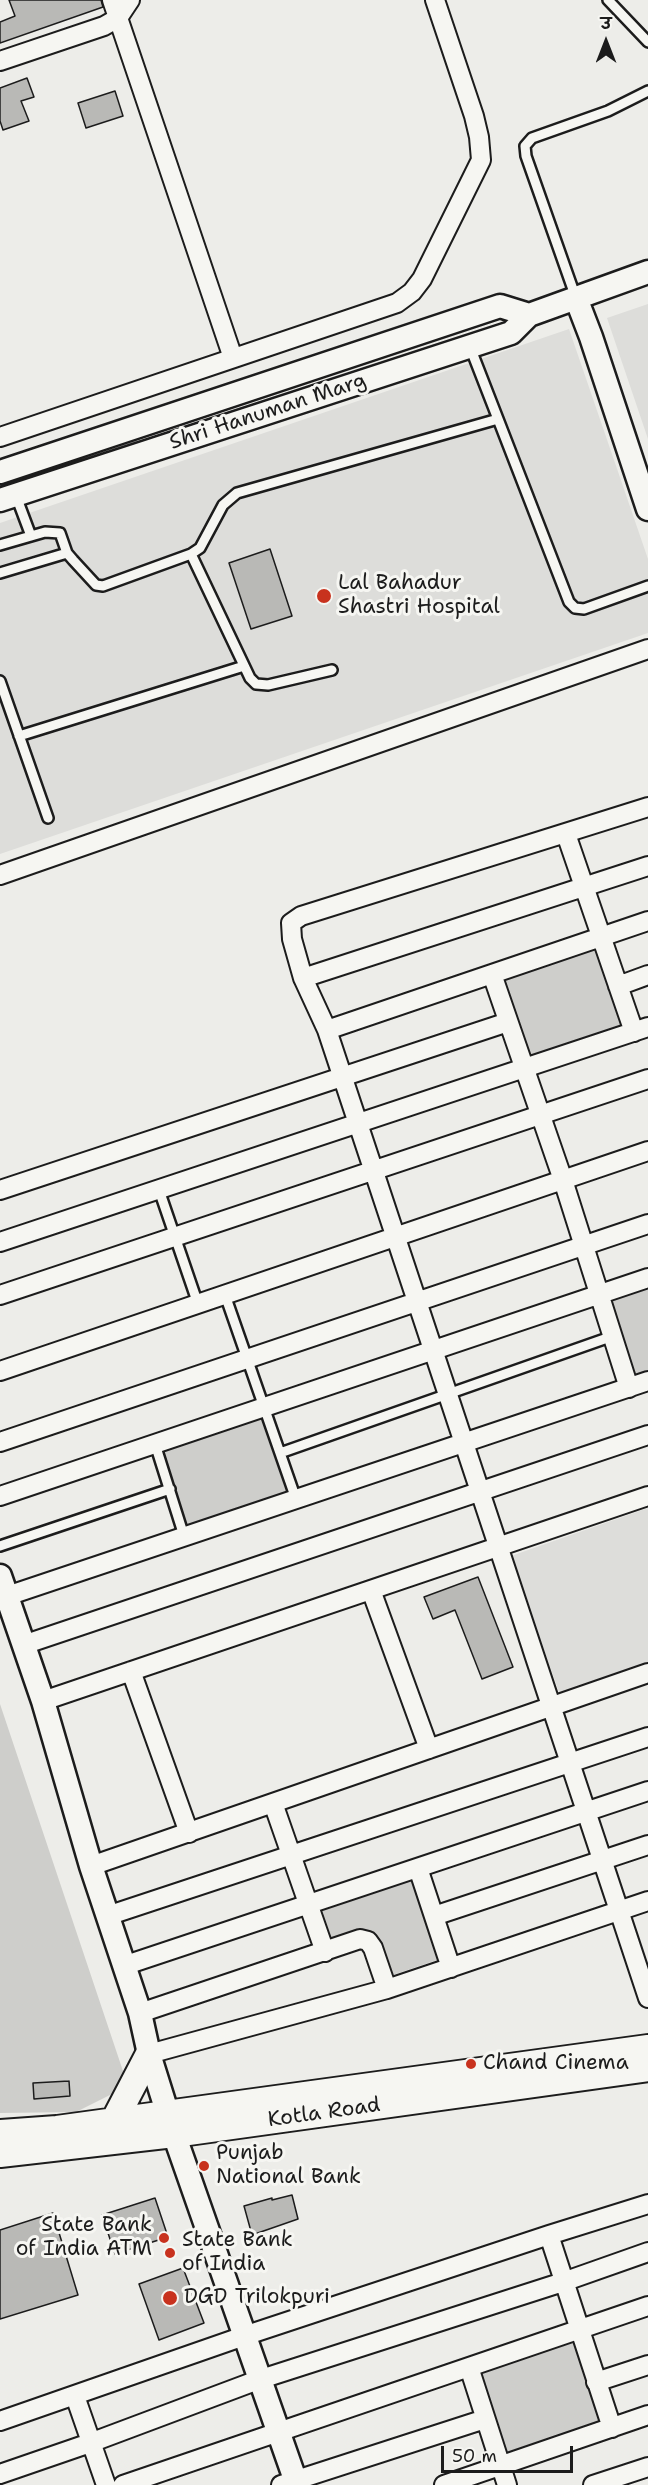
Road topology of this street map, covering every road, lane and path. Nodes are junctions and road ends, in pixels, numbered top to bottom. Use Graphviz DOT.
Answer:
graph roads {
  1 [pos="112,0"];
  2 [pos="130,0"];
  3 [pos="435,0"];
  4 [pos="608,0"];
  5 [pos="118,18"];
  6 [pos="648,42"];
  7 [pos="0,61"];
  8 [pos="648,91"];
  9 [pos="648,272"];
  10 [pos="576,298"];
  11 [pos="530,315"];
  12 [pos="470,347"];
  13 [pos="232,358"];
  14 [pos="498,419"];
  15 [pos="0,437"];
  16 [pos="0,472"];
  17 [pos="8,497"];
  18 [pos="648,509"];
  19 [pos="32,536"];
  20 [pos="0,545"];
  21 [pos="67,553"];
  22 [pos="191,554"];
  23 [pos="0,573"];
  24 [pos="648,586"];
  25 [pos="648,649"];
  26 [pos="244,666"];
  27 [pos="332,670"];
  28 [pos="0,681"];
  29 [pos="18,736"];
  30 [pos="648,807"];
  31 [pos="48,818"];
  32 [pos="566,834"];
  33 [pos="648,866"];
  34 [pos="0,875"];
  35 [pos="584,888"];
  36 [pos="648,921"];
  37 [pos="601,937"];
  38 [pos="492,974"];
  39 [pos="648,975"];
  40 [pos="303,978"];
  41 [pos="618,986"];
  42 [pos="508,1023"];
  43 [pos="641,1029"];
  44 [pos="327,1030"];
  45 [pos="524,1068"];
  46 [pos="343,1078"];
  47 [pos="648,1079"];
  48 [pos="541,1115"];
  49 [pos="358,1123"];
  50 [pos="648,1151"];
  51 [pos="373,1170"];
  52 [pos="563,1180"];
  53 [pos="0,1190"];
  54 [pos="159,1190"];
  55 [pos="648,1224"];
  56 [pos="175,1237"];
  57 [pos="395,1237"];
  58 [pos="0,1242"];
  59 [pos="584,1245"];
  60 [pos="648,1278"];
  61 [pos="0,1295"];
  62 [pos="225,1295"];
  63 [pos="600,1295"];
  64 [pos="417,1301"];
  65 [pos="198,1304"];
  66 [pos="613,1336"];
  67 [pos="433,1351"];
  68 [pos="247,1359"];
  69 [pos="0,1371"];
  70 [pos="648,1382"];
  71 [pos="629,1388"];
  72 [pos="448,1394"];
  73 [pos="264,1408"];
  74 [pos="648,1435"];
  75 [pos="0,1442"];
  76 [pos="464,1443"];
  77 [pos="155,1444"];
  78 [pos="280,1453"];
  79 [pos="170,1490"];
  80 [pos="480,1491"];
  81 [pos="0,1496"];
  82 [pos="648,1496"];
  83 [pos="296,1499"];
  84 [pos="184,1536"];
  85 [pos="0,1546"];
  86 [pos="498,1546"];
  87 [pos="3,1586"];
  88 [pos="370,1590"];
  89 [pos="23,1645"];
  90 [pos="131,1671"];
  91 [pos="648,1673"];
  92 [pos="43,1701"];
  93 [pos="552,1707"];
  94 [pos="648,1737"];
  95 [pos="429,1749"];
  96 [pos="570,1763"];
  97 [pos="648,1791"];
  98 [pos="273,1803"];
  99 [pos="586,1812"];
  100 [pos="189,1833"];
  101 [pos="648,1845"];
  102 [pos="292,1856"];
  103 [pos="602,1860"];
  104 [pos="91,1866"];
  105 [pos="418,1868"];
  106 [pos="648,1901"];
  107 [pos="309,1905"];
  108 [pos="619,1910"];
  109 [pos="107,1916"];
  110 [pos="434,1916"];
  111 [pos="326,1952"];
  112 [pos="641,1952"];
  113 [pos="123,1966"];
  114 [pos="451,1968"];
  115 [pos="387,1989"];
  116 [pos="648,1998"];
  117 [pos="140,2013"];
  118 [pos="648,2048"];
  119 [pos="149,2054"];
  120 [pos="648,2068"];
  121 [pos="114,2121"];
  122 [pos="171,2124"];
  123 [pos="0,2133"];
  124 [pos="0,2154"];
  125 [pos="648,2204"];
  126 [pos="549,2235"];
  127 [pos="648,2252"];
  128 [pos="563,2282"];
  129 [pos="648,2306"];
  130 [pos="580,2329"];
  131 [pos="244,2336"];
  132 [pos="648,2366"];
  133 [pos="469,2367"];
  134 [pos="258,2380"];
  135 [pos="596,2382"];
  136 [pos="75,2396"];
  137 [pos="648,2415"];
  138 [pos="485,2419"];
  139 [pos="0,2421"];
  140 [pos="612,2428"];
  141 [pos="278,2431"];
  142 [pos="90,2443"];
  143 [pos="501,2465"];
  144 [pos="648,2467"];
  145 [pos="0,2474"];
  146 [pos="291,2483"];
  147 [pos="106,2485"];
  148 [pos="123,2485"];
  149 [pos="444,2485"];
  150 [pos="507,2485"];
  151 [pos="593,2485"];
  1 -- 5 [label="street"];
  2 -- 5 [label="street"];
  3 -- 13 [label="street"];
  4 -- 6 [label="lane"];
  5 -- 7 [label="street"];
  5 -- 13 [label="street"];
  8 -- 10 [label="lane"];
  9 -- 10 [label="street, Shri Hanuman Marg"];
  10 -- 11 [label="street, Shri Hanuman Marg"];
  10 -- 18 [label="street"];
  11 -- 12 [label="street, Shri Hanuman Marg"];
  11 -- 16 [label="street, Shri Hanuman Marg"];
  12 -- 14 [label="lane"];
  12 -- 17 [label="street, Shri Hanuman Marg"];
  13 -- 15 [label="street"];
  14 -- 22 [label="lane"];
  14 -- 24 [label="lane"];
  17 -- 19 [label="lane"];
  19 -- 20 [label="lane"];
  19 -- 21 [label="lane"];
  21 -- 22 [label="lane"];
  21 -- 23 [label="lane"];
  22 -- 26 [label="lane"];
  25 -- 34 [label="street"];
  26 -- 27 [label="lane"];
  26 -- 29 [label="lane"];
  28 -- 29 [label="lane"];
  29 -- 31 [label="lane"];
  30 -- 32 [label="street"];
  32 -- 35 [label="street"];
  32 -- 40 [label="street"];
  33 -- 35 [label="street"];
  35 -- 37 [label="street"];
  35 -- 40 [label="street"];
  36 -- 37 [label="street"];
  37 -- 38 [label="street"];
  37 -- 41 [label="street"];
  38 -- 42 [label="street"];
  38 -- 44 [label="street"];
  39 -- 41 [label="street"];
  40 -- 44 [label="street"];
  41 -- 43 [label="street"];
  42 -- 45 [label="street"];
  42 -- 46 [label="street"];
  43 -- 45 [label="street"];
  44 -- 46 [label="street"];
  45 -- 48 [label="street"];
  45 -- 49 [label="street"];
  46 -- 49 [label="street"];
  46 -- 53 [label="street"];
  47 -- 48 [label="street"];
  48 -- 51 [label="street"];
  48 -- 52 [label="street"];
  49 -- 51 [label="street"];
  49 -- 54 [label="street"];
  50 -- 52 [label="street"];
  51 -- 56 [label="street"];
  51 -- 57 [label="street"];
  52 -- 57 [label="street"];
  52 -- 59 [label="street"];
  54 -- 56 [label="lane"];
  54 -- 58 [label="street"];
  55 -- 59 [label="street"];
  56 -- 61 [label="street"];
  56 -- 65 [label="lane"];
  57 -- 62 [label="street"];
  57 -- 64 [label="street"];
  59 -- 63 [label="street"];
  59 -- 64 [label="street"];
  60 -- 63 [label="street"];
  62 -- 65 [label="street"];
  62 -- 68 [label="lane"];
  63 -- 66 [label="street"];
  63 -- 67 [label="street"];
  64 -- 67 [label="street"];
  64 -- 68 [label="street"];
  65 -- 69 [label="street"];
  66 -- 71 [label="street"];
  66 -- 72 [label="lane"];
  67 -- 72 [label="street"];
  67 -- 73 [label="street"];
  68 -- 73 [label="lane"];
  68 -- 75 [label="street"];
  70 -- 71 [label="street"];
  71 -- 76 [label="street"];
  72 -- 76 [label="street"];
  72 -- 78 [label="lane"];
  73 -- 77 [label="street"];
  73 -- 78 [label="lane"];
  74 -- 80 [label="street"];
  76 -- 80 [label="street"];
  76 -- 83 [label="street"];
  77 -- 79 [label="lane"];
  77 -- 81 [label="street"];
  78 -- 83 [label="lane"];
  79 -- 84 [label="lane"];
  79 -- 85 [label="lane"];
  80 -- 86 [label="street"];
  80 -- 89 [label="street"];
  82 -- 86 [label="street"];
  83 -- 84 [label="street"];
  84 -- 87 [label="street"];
  86 -- 88 [label="street"];
  86 -- 93 [label="street"];
  87 -- 89 [label="street"];
  88 -- 90 [label="street"];
  88 -- 95 [label="street"];
  89 -- 92 [label="street"];
  90 -- 92 [label="street"];
  90 -- 100 [label="street"];
  91 -- 93 [label="street"];
  92 -- 104 [label="street"];
  93 -- 95 [label="street"];
  93 -- 96 [label="street"];
  94 -- 96 [label="street"];
  95 -- 98 [label="street"];
  96 -- 99 [label="street"];
  96 -- 102 [label="street"];
  97 -- 99 [label="street"];
  98 -- 100 [label="street"];
  98 -- 102 [label="street"];
  99 -- 103 [label="street"];
  99 -- 105 [label="street"];
  100 -- 104 [label="street"];
  101 -- 103 [label="street"];
  102 -- 107 [label="street"];
  102 -- 109 [label="street"];
  103 -- 108 [label="street"];
  103 -- 110 [label="street"];
  104 -- 109 [label="street"];
  105 -- 107 [label="street"];
  105 -- 110 [label="street"];
  106 -- 108 [label="street"];
  107 -- 111 [label="street"];
  107 -- 113 [label="street"];
  108 -- 112 [label="street"];
  108 -- 114 [label="street"];
  109 -- 113 [label="street"];
  110 -- 114 [label="street"];
  111 -- 115 [label="street"];
  111 -- 117 [label="street"];
  112 -- 116 [label="street"];
  113 -- 117 [label="street"];
  114 -- 115 [label="street"];
  115 -- 119 [label="street"];
  117 -- 119 [label="street"];
  118 -- 122 [label="main road, Kotla Road"];
  119 -- 121 [label="main road"];
  119 -- 122 [label="street"];
  120 -- 122 [label="main road, Kotla Road"];
  121 -- 122 [label="main road, Kotla Road"];
  121 -- 123 [label="main road, Kotla Road"];
  122 -- 124 [label="main road, Kotla Road"];
  122 -- 131 [label="street"];
  125 -- 126 [label="street"];
  126 -- 128 [label="street"];
  126 -- 131 [label="street"];
  127 -- 128 [label="street"];
  128 -- 130 [label="street"];
  128 -- 134 [label="street"];
  129 -- 130 [label="street"];
  130 -- 133 [label="street"];
  130 -- 135 [label="street"];
  131 -- 134 [label="street"];
  131 -- 136 [label="street"];
  132 -- 135 [label="street"];
  133 -- 138 [label="street"];
  133 -- 141 [label="street"];
  134 -- 141 [label="street"];
  134 -- 142 [label="street"];
  135 -- 140 [label="street"];
  136 -- 139 [label="street"];
  136 -- 142 [label="street"];
  137 -- 140 [label="street"];
  138 -- 143 [label="street"];
  138 -- 146 [label="street"];
  140 -- 143 [label="street"];
  141 -- 146 [label="street"];
  141 -- 148 [label="street"];
  142 -- 145 [label="street"];
  142 -- 147 [label="street"];
  143 -- 149 [label="street"];
  143 -- 150 [label="street"];
  144 -- 151 [label="street"];
}
